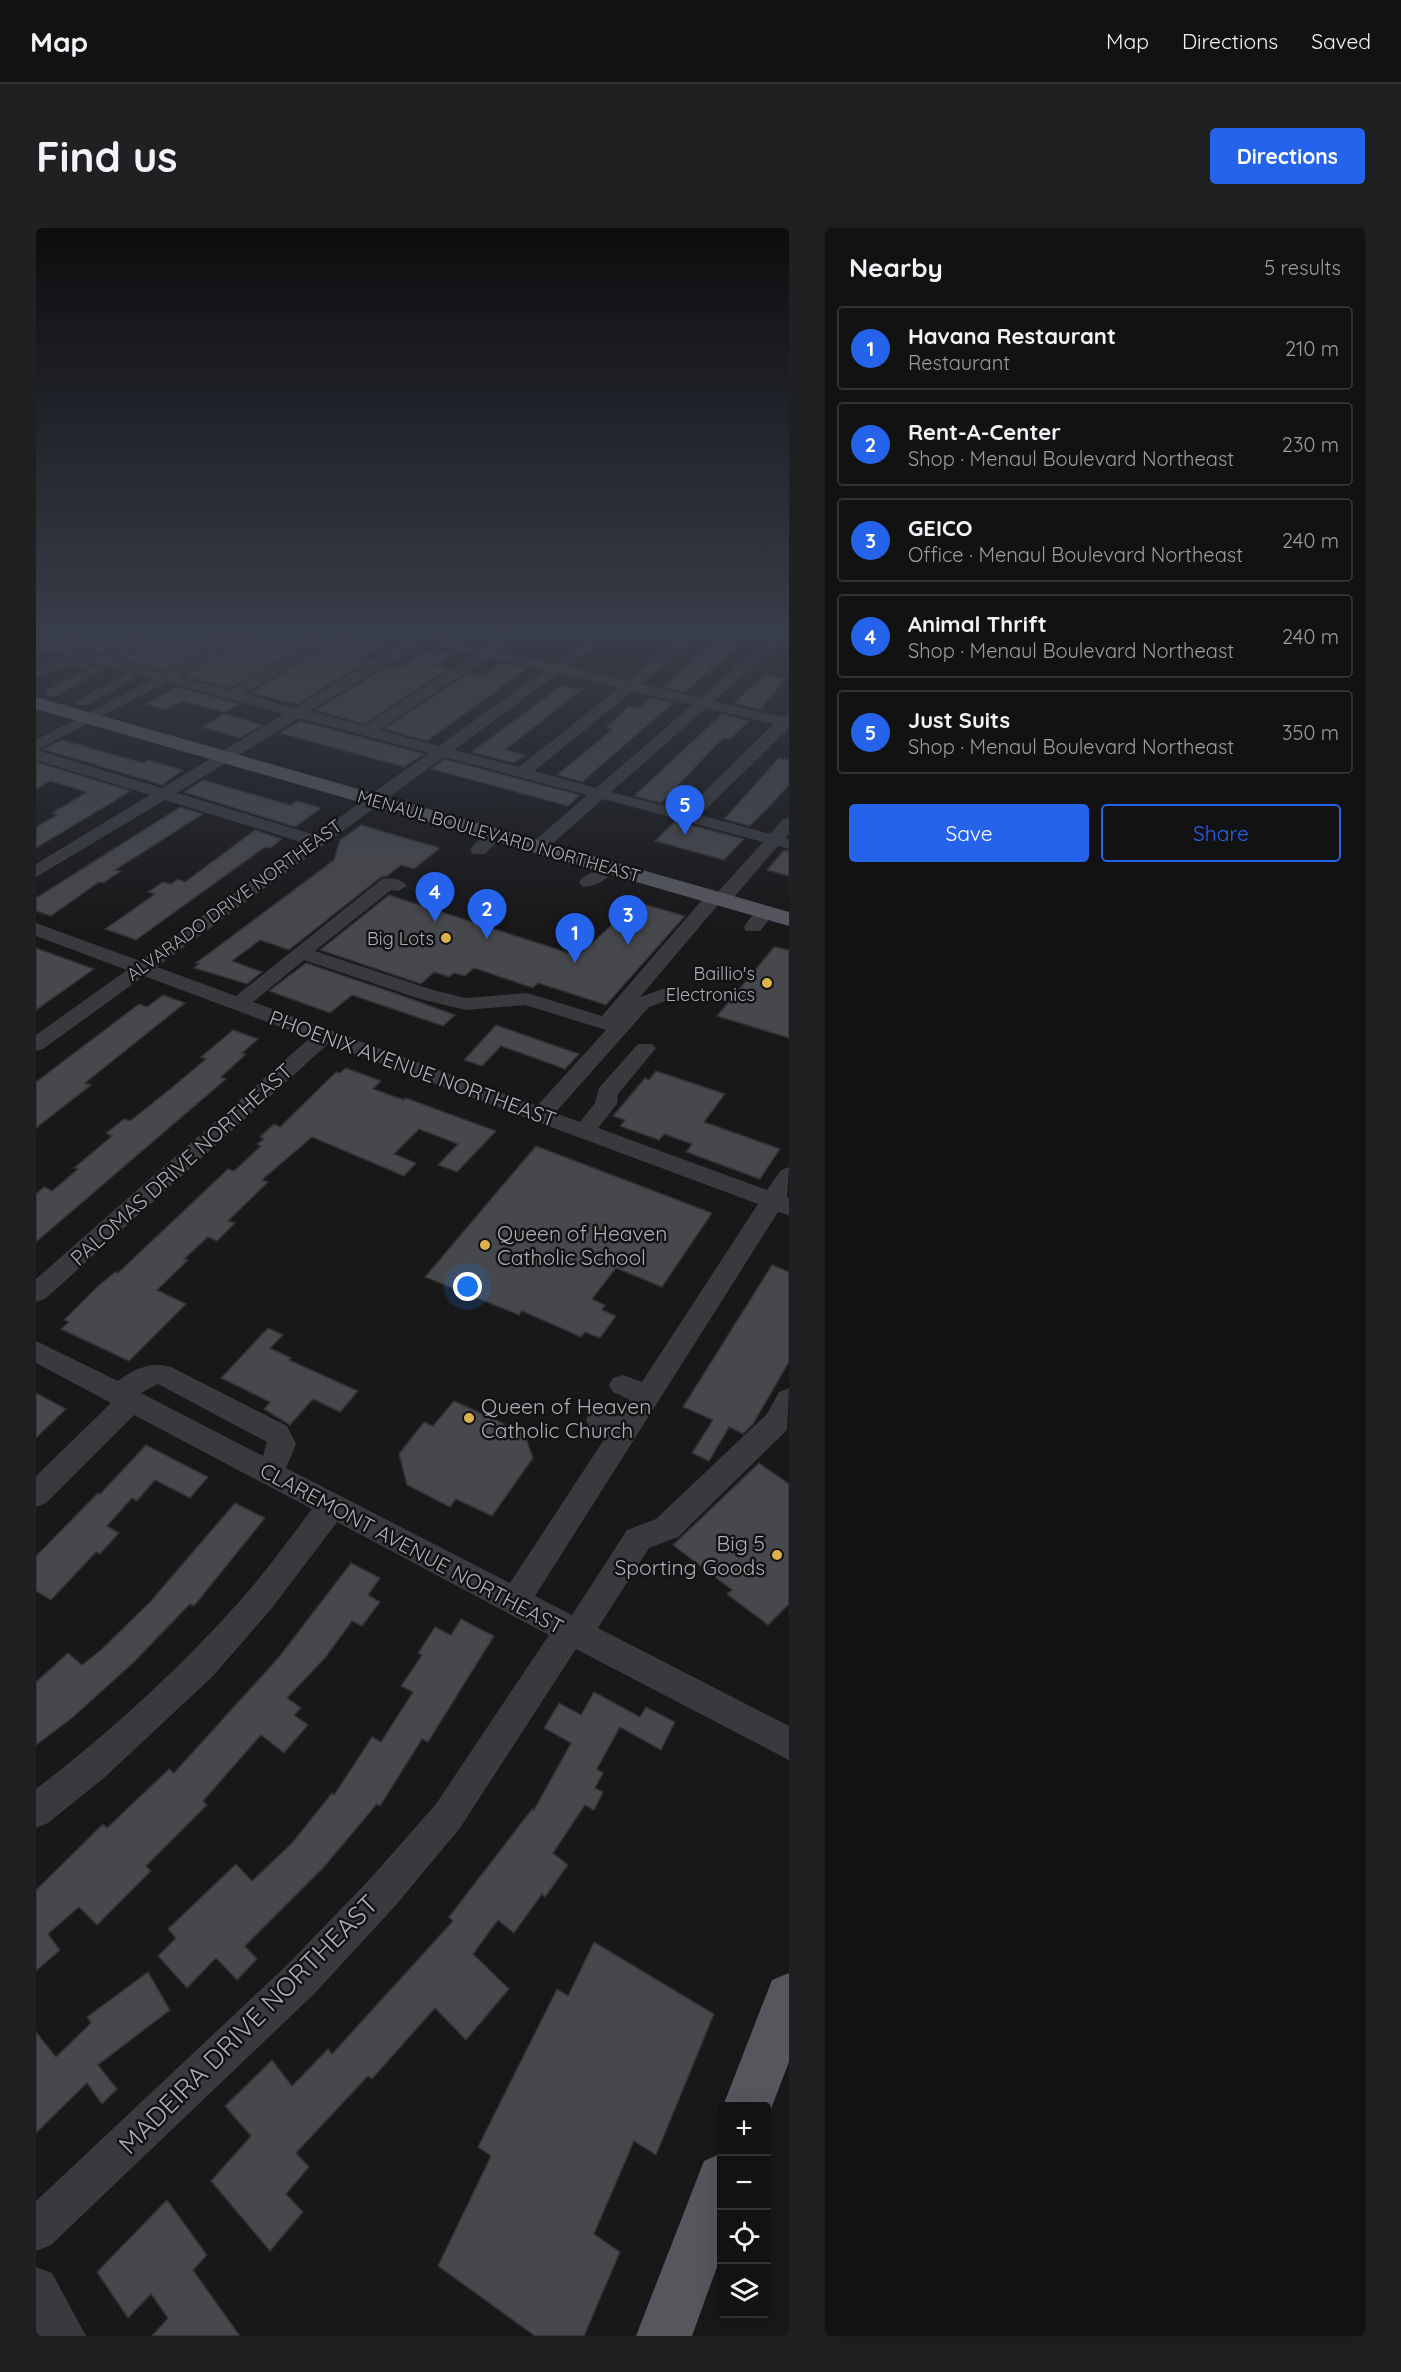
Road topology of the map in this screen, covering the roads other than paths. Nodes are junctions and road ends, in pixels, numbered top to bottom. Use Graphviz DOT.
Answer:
graph roads {
  1 [pos="59,729"];
  2 [pos="163,729"];
  3 [pos="270,729"];
  4 [pos="360,729"];
  5 [pos="471,729"];
  6 [pos="577,729"];
  7 [pos="673,729"];
  8 [pos="779,729"];
  9 [pos="366,731"];
  10 [pos="36,746"];
  11 [pos="441,751"];
  12 [pos="232,752"];
  13 [pos="36,755"];
  14 [pos="522,773"];
  15 [pos="163,794"];
  16 [pos="600,794"];
  17 [pos="380,795"];
  18 [pos="688,817"];
  19 [pos="789,823"];
  20 [pos="495,835"];
  21 [pos="316,842"];
  22 [pos="782,842"];
  23 [pos="479,850"];
  24 [pos="545,850"];
  25 [pos="608,868"];
  26 [pos="36,872"];
  27 [pos="588,882"];
  28 [pos="398,886"];
  29 [pos="723,895"];
  30 [pos="789,902"];
  31 [pos="789,919"];
  32 [pos="36,929"];
  33 [pos="301,953"];
  34 [pos="140,968"];
  35 [pos="669,993"];
  36 [pos="238,1004"];
  37 [pos="326,1035"];
  38 [pos="36,1045"];
  39 [pos="645,1048"];
  40 [pos="453,1061"];
  41 [pos="438,1077"];
  42 [pos="541,1115"];
  43 [pos="584,1131"];
  44 [pos="789,1175"];
  45 [pos="781,1204"];
  46 [pos="36,1293"];
  47 [pos="36,1351"];
  48 [pos="126,1398"];
  49 [pos="785,1416"];
  50 [pos="322,1493"];
  51 [pos="36,1496"];
  52 [pos="515,1601"];
  53 [pos="574,1633"];
  54 [pos="789,1744"];
  55 [pos="36,1811"];
  56 [pos="789,1997"];
  57 [pos="750,2102"];
  58 [pos="717,2193"];
  59 [pos="36,2230"];
  60 [pos="36,2289"];
  61 [pos="64,2336"];
  62 [pos="664,2336"];
  1 -- 10 [label="street"];
  2 -- 12 [label="main road, MENAUL BOULEVARD NORTHEAST"];
  3 -- 12 [label="street"];
  4 -- 9 [label="street"];
  5 -- 11 [label="street, ALVARADO DRIVE NORTHEAST"];
  6 -- 14 [label="street"];
  7 -- 16 [label="street"];
  8 -- 18 [label="street"];
  9 -- 11 [label="street"];
  11 -- 14 [label="street"];
  11 -- 17 [label="street, ALVARADO DRIVE NORTHEAST"];
  12 -- 15 [label="street"];
  12 -- 17 [label="main road, MENAUL BOULEVARD NORTHEAST"];
  13 -- 15 [label="street"];
  14 -- 16 [label="street"];
  15 -- 21 [label="street"];
  15 -- 26 [label="street"];
  16 -- 18 [label="street"];
  16 -- 24 [label="street"];
  17 -- 20 [label="main road, MENAUL BOULEVARD NORTHEAST"];
  17 -- 21 [label="street, ALVARADO DRIVE NORTHEAST"];
  17 -- 24 [label="main road, MENAUL BOULEVARD NORTHEAST"];
  18 -- 22 [label="street"];
  19 -- 22 [label="street"];
  20 -- 23 [label="street"];
  20 -- 24 [label="main road, MENAUL BOULEVARD NORTHEAST"];
  21 -- 34 [label="street, ALVARADO DRIVE NORTHEAST"];
  22 -- 29 [label="street"];
  24 -- 25 [label="main road, MENAUL BOULEVARD NORTHEAST"];
  24 -- 29 [label="main road, MENAUL BOULEVARD NORTHEAST"];
  25 -- 27 [label="street"];
  25 -- 29 [label="main road, MENAUL BOULEVARD NORTHEAST"];
  28 -- 33 [label="street"];
  29 -- 30 [label="main road, MENAUL BOULEVARD NORTHEAST"];
  29 -- 31 [label="main road, MENAUL BOULEVARD NORTHEAST"];
  29 -- 33 [label="street"];
  32 -- 34 [label="street, PHOENIX AVENUE NORTHEAST"];
  33 -- 36 [label="street"];
  34 -- 36 [label="street, PHOENIX AVENUE NORTHEAST"];
  34 -- 38 [label="street, ALVARADO DRIVE NORTHEAST"];
  35 -- 42 [label="street"];
  36 -- 37 [label="street, PHOENIX AVENUE NORTHEAST"];
  37 -- 41 [label="street, PHOENIX AVENUE NORTHEAST"];
  37 -- 46 [label="street, PALOMAS DRIVE NORTHEAST"];
  39 -- 43 [label="street"];
  40 -- 41 [label="street"];
  41 -- 42 [label="street, PHOENIX AVENUE NORTHEAST"];
  42 -- 43 [label="street, PHOENIX AVENUE NORTHEAST"];
  43 -- 45 [label="street, PHOENIX AVENUE NORTHEAST"];
  44 -- 45 [label="street"];
  45 -- 52 [label="street"];
  47 -- 48 [label="street, CLAREMONT AVENUE NORTHEAST"];
  48 -- 50 [label="street, CLAREMONT AVENUE NORTHEAST"];
  48 -- 51 [label="street"];
  49 -- 53 [label="street, MADEIRA DRIVE NORTHEAST"];
  50 -- 52 [label="street, CLAREMONT AVENUE NORTHEAST"];
  50 -- 55 [label="street"];
  52 -- 53 [label="street, CLAREMONT AVENUE NORTHEAST"];
  53 -- 54 [label="street, CLAREMONT AVENUE NORTHEAST"];
  53 -- 59 [label="street, MADEIRA DRIVE NORTHEAST"];
  56 -- 57 [label="main road"];
  58 -- 62 [label="main road"];
  60 -- 61 [label="street"];
}
